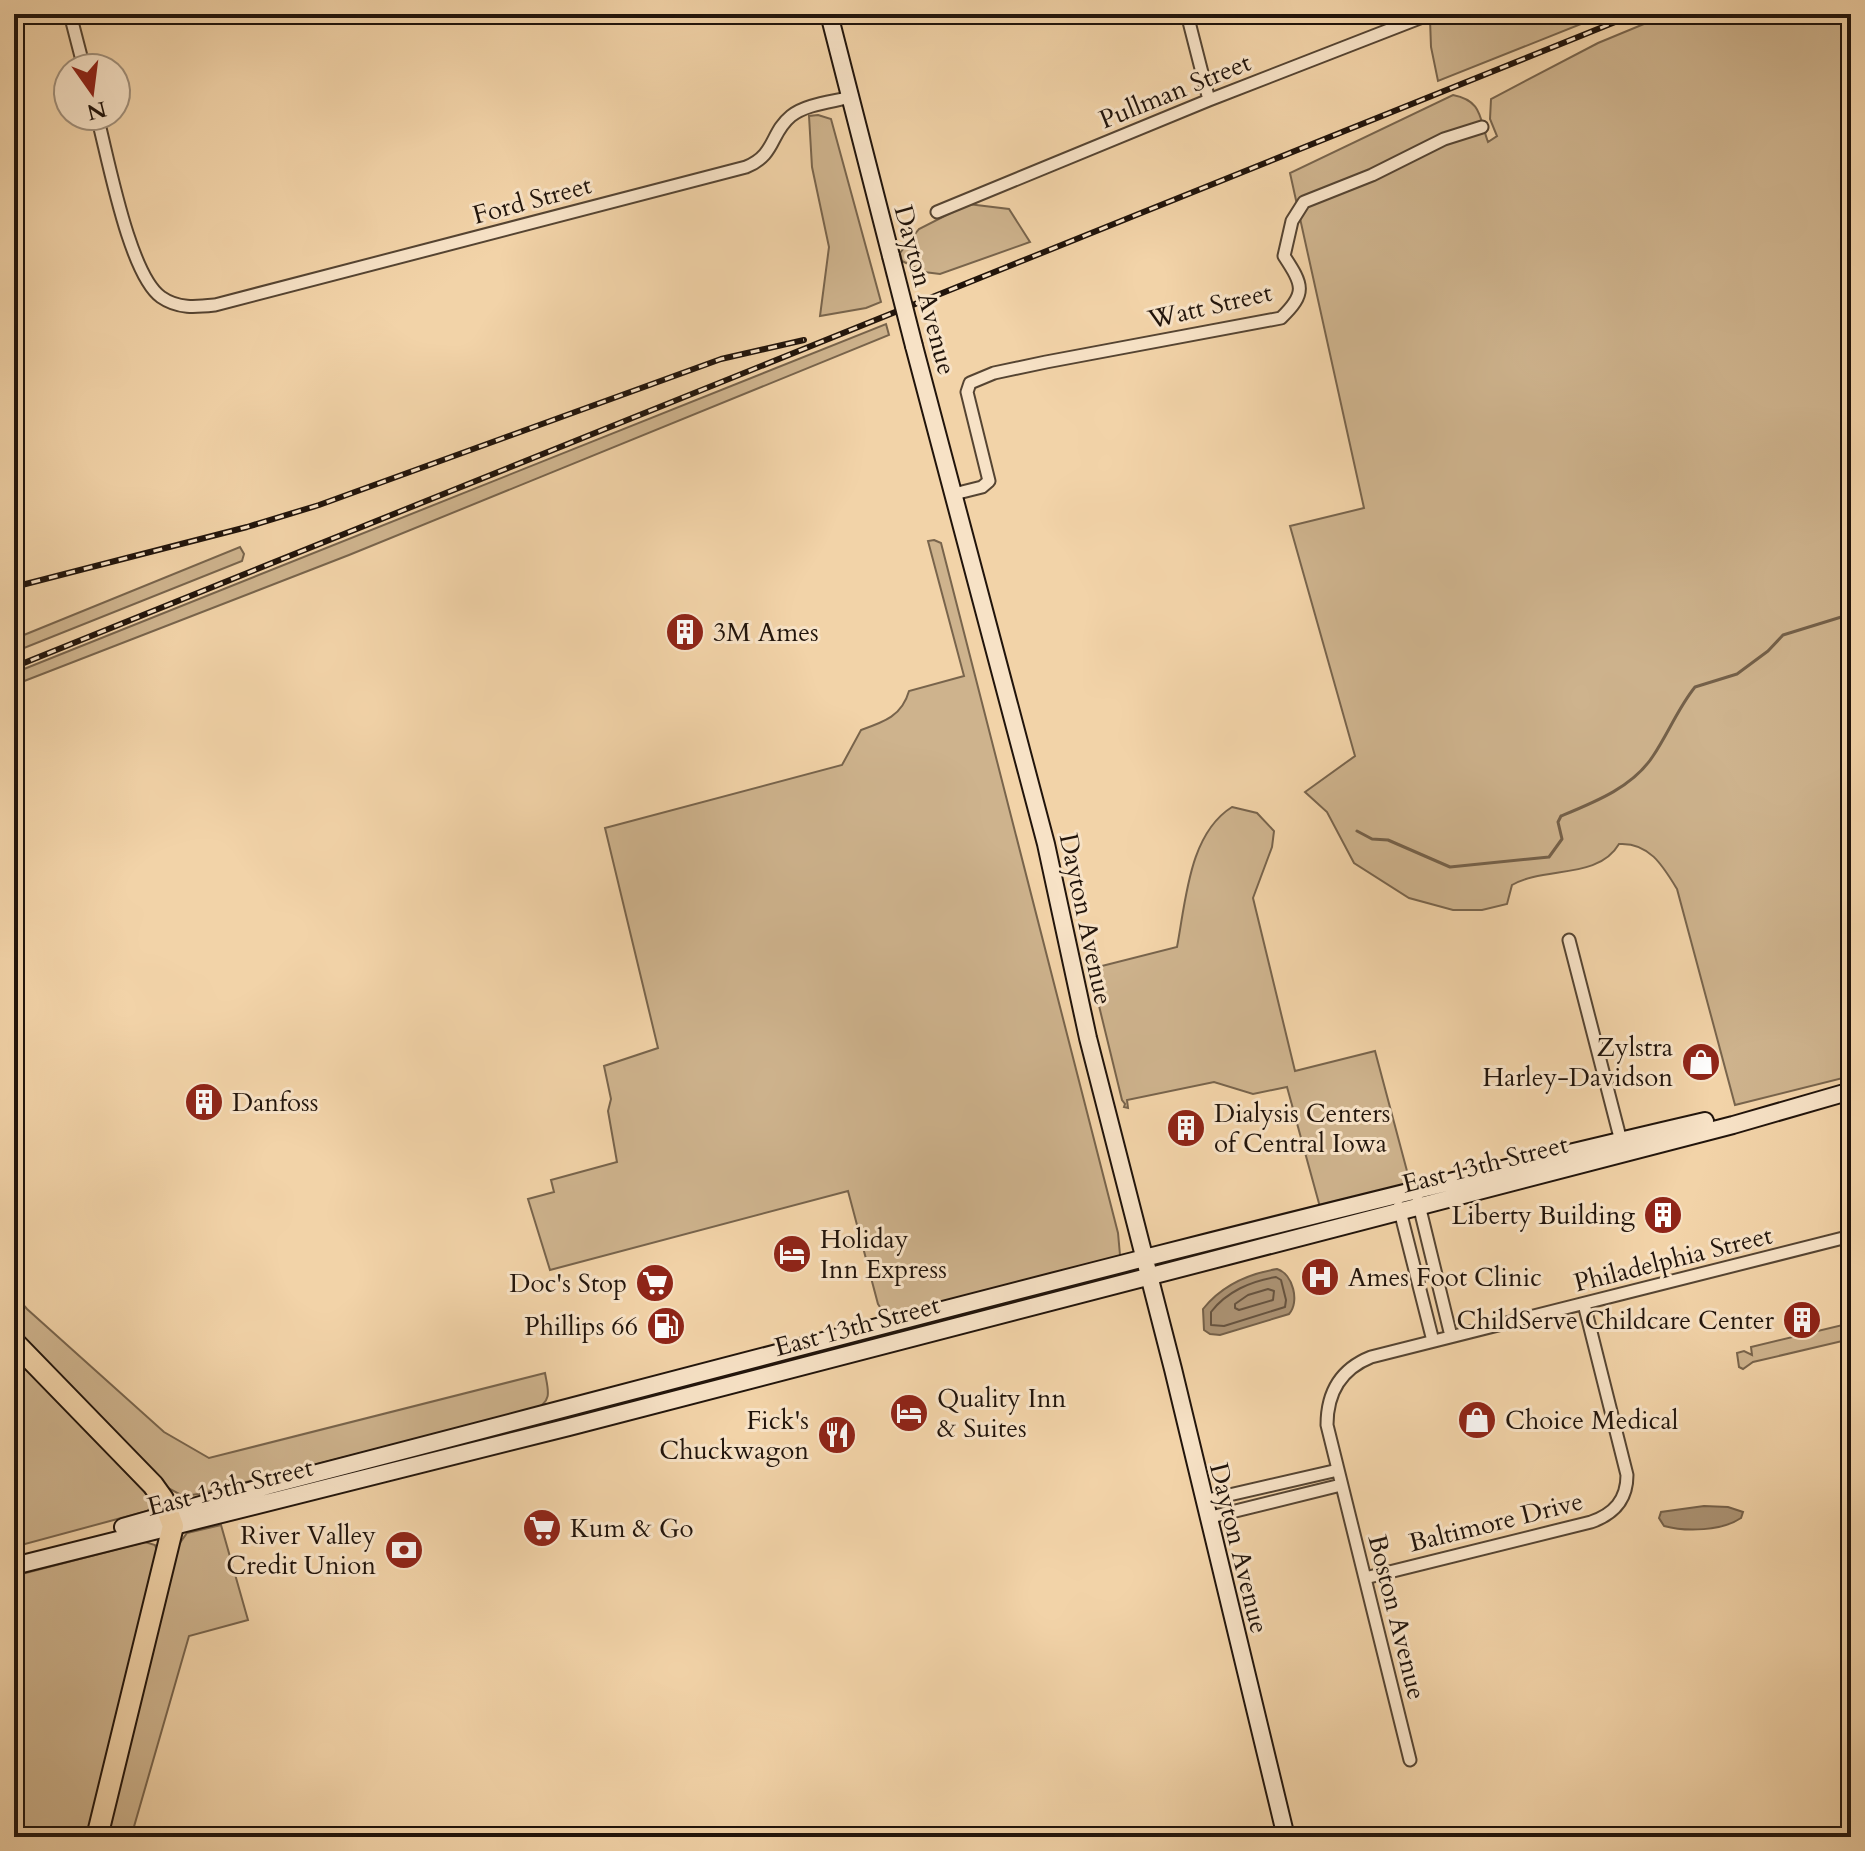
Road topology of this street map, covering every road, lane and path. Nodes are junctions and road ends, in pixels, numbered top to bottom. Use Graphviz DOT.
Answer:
graph roads {
  1 [pos="70,14"];
  2 [pos="829,14"];
  3 [pos="1187,14"];
  4 [pos="1430,14"];
  5 [pos="80,52"];
  6 [pos="851,97"];
  7 [pos="1209,100"];
  8 [pos="1482,127"];
  9 [pos="101,132"];
  10 [pos="937,212"];
  11 [pos="954,494"];
  12 [pos="1569,940"];
  13 [pos="1851,1090"];
  14 [pos="1623,1147"];
  15 [pos="1417,1198"];
  16 [pos="1398,1202"];
  17 [pos="1851,1236"];
  18 [pos="1147,1266"];
  19 [pos="1584,1304"];
  20 [pos="1451,1336"];
  21 [pos="1433,1341"];
  22 [pos="14,1342"];
  23 [pos="1338,1470"];
  24 [pos="1341,1485"];
  25 [pos="1203,1501"];
  26 [pos="1207,1518"];
  27 [pos="171,1520"];
  28 [pos="14,1556"];
  29 [pos="14,1566"];
  30 [pos="1365,1578"];
  31 [pos="1410,1760"];
  32 [pos="97,1837"];
  33 [pos="1286,1837"];
  1 -- 5 [label="street"];
  2 -- 6 [label="main road, Dayton Avenue"];
  3 -- 7 [label="street"];
  4 -- 7 [label="street, Pullman Street"];
  6 -- 9 [label="street, Ford Street"];
  6 -- 11 [label="main road, Dayton Avenue, bridge"];
  7 -- 10 [label="street, Pullman Street"];
  8 -- 11 [label="street, Watt Street"];
  11 -- 18 [label="main road, Dayton Avenue"];
  12 -- 14 [label="street"];
  13 -- 14 [label="main road, East 13th Street"];
  14 -- 15 [label="main road, East 13th Street"];
  15 -- 16 [label="main road, East 13th Street"];
  15 -- 20 [label="street"];
  16 -- 18 [label="main road, East 13th Street"];
  16 -- 21 [label="street"];
  17 -- 19 [label="street, Philadelphia Street"];
  18 -- 25 [label="main road, Dayton Avenue"];
  18 -- 27 [label="main road, East 13th Street"];
  19 -- 20 [label="street, Philadelphia Street"];
  19 -- 30 [label="street, Baltimore Drive"];
  20 -- 21 [label="street, Philadelphia Street"];
  21 -- 23 [label="street, Philadelphia Street"];
  22 -- 27 [label="highway"];
  23 -- 24 [label="street, Philadelphia Street"];
  23 -- 25 [label="street"];
  24 -- 26 [label="street"];
  24 -- 30 [label="street, Boston Avenue"];
  25 -- 26 [label="main road, Dayton Avenue"];
  26 -- 33 [label="main road, Dayton Avenue"];
  27 -- 28 [label="main road, East 13th Street"];
  27 -- 29 [label="main road, East 13th Street"];
  27 -- 32 [label="highway"];
  30 -- 31 [label="street, Boston Avenue"];
}
